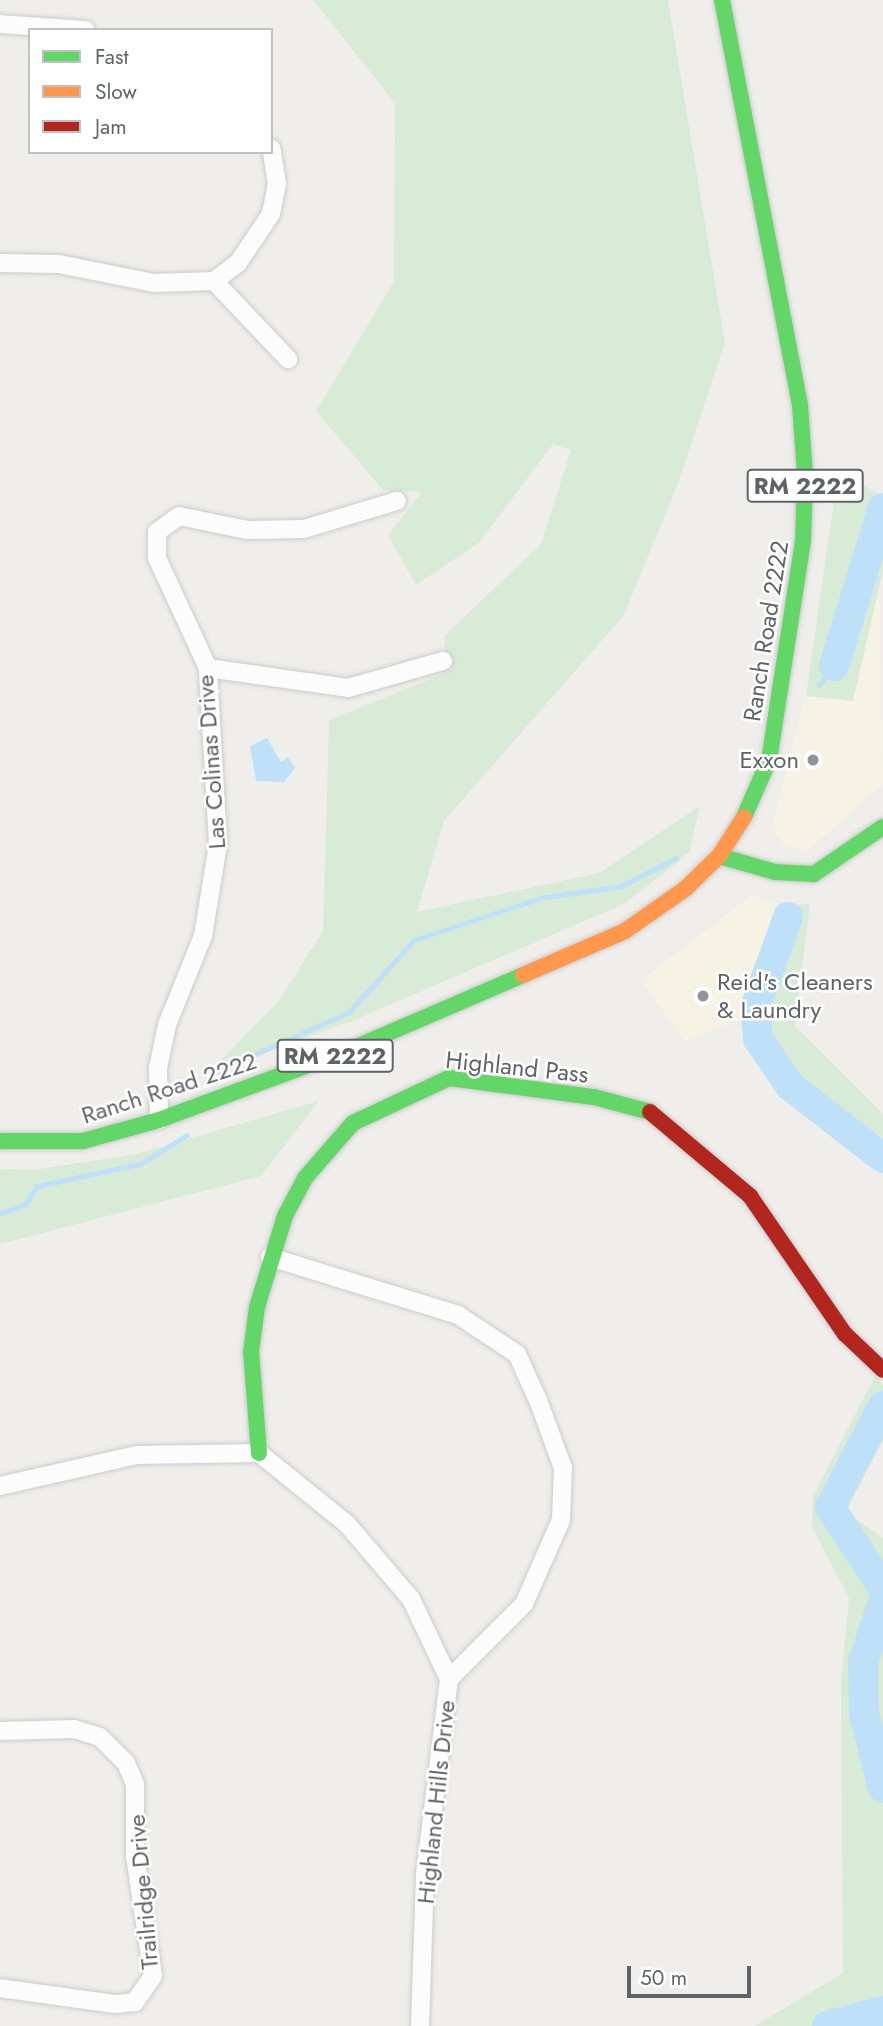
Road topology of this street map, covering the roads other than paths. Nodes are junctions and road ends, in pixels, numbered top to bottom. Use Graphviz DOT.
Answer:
graph roads {
  1 [pos="722,0"];
  2 [pos="0,24"];
  3 [pos="57,28"];
  4 [pos="272,154"];
  5 [pos="0,263"];
  6 [pos="214,281"];
  7 [pos="288,359"];
  8 [pos="397,501"];
  9 [pos="443,661"];
  10 [pos="208,668"];
  11 [pos="883,827"];
  12 [pos="719,856"];
  13 [pos="159,1120"];
  14 [pos="0,1141"];
  15 [pos="270,1257"];
  16 [pos="880,1367"];
  17 [pos="259,1453"];
  18 [pos="0,1486"];
  19 [pos="449,1679"];
  20 [pos="0,1731"];
  21 [pos="0,1988"];
  22 [pos="420,2026"];
  1 -- 12 [label="main road, Ranch Road 2222 / RM 2222"];
  2 -- 3 [label="street"];
  4 -- 6 [label="street"];
  5 -- 6 [label="street"];
  6 -- 7 [label="street"];
  8 -- 10 [label="street, Las Colinas Drive"];
  9 -- 10 [label="street"];
  10 -- 13 [label="street, Las Colinas Drive"];
  11 -- 12 [label="main road"];
  12 -- 13 [label="main road, Ranch Road 2222 / RM 2222"];
  13 -- 14 [label="main road, Ranch Road 2222 / RM 2222"];
  15 -- 16 [label="main road, Highland Pass"];
  15 -- 17 [label="main road, Highland Pass"];
  15 -- 19 [label="street"];
  17 -- 18 [label="street"];
  17 -- 19 [label="street, Highland Hills Drive"];
  19 -- 22 [label="street, Highland Hills Drive"];
  20 -- 21 [label="street, Trailridge Drive"];
}
